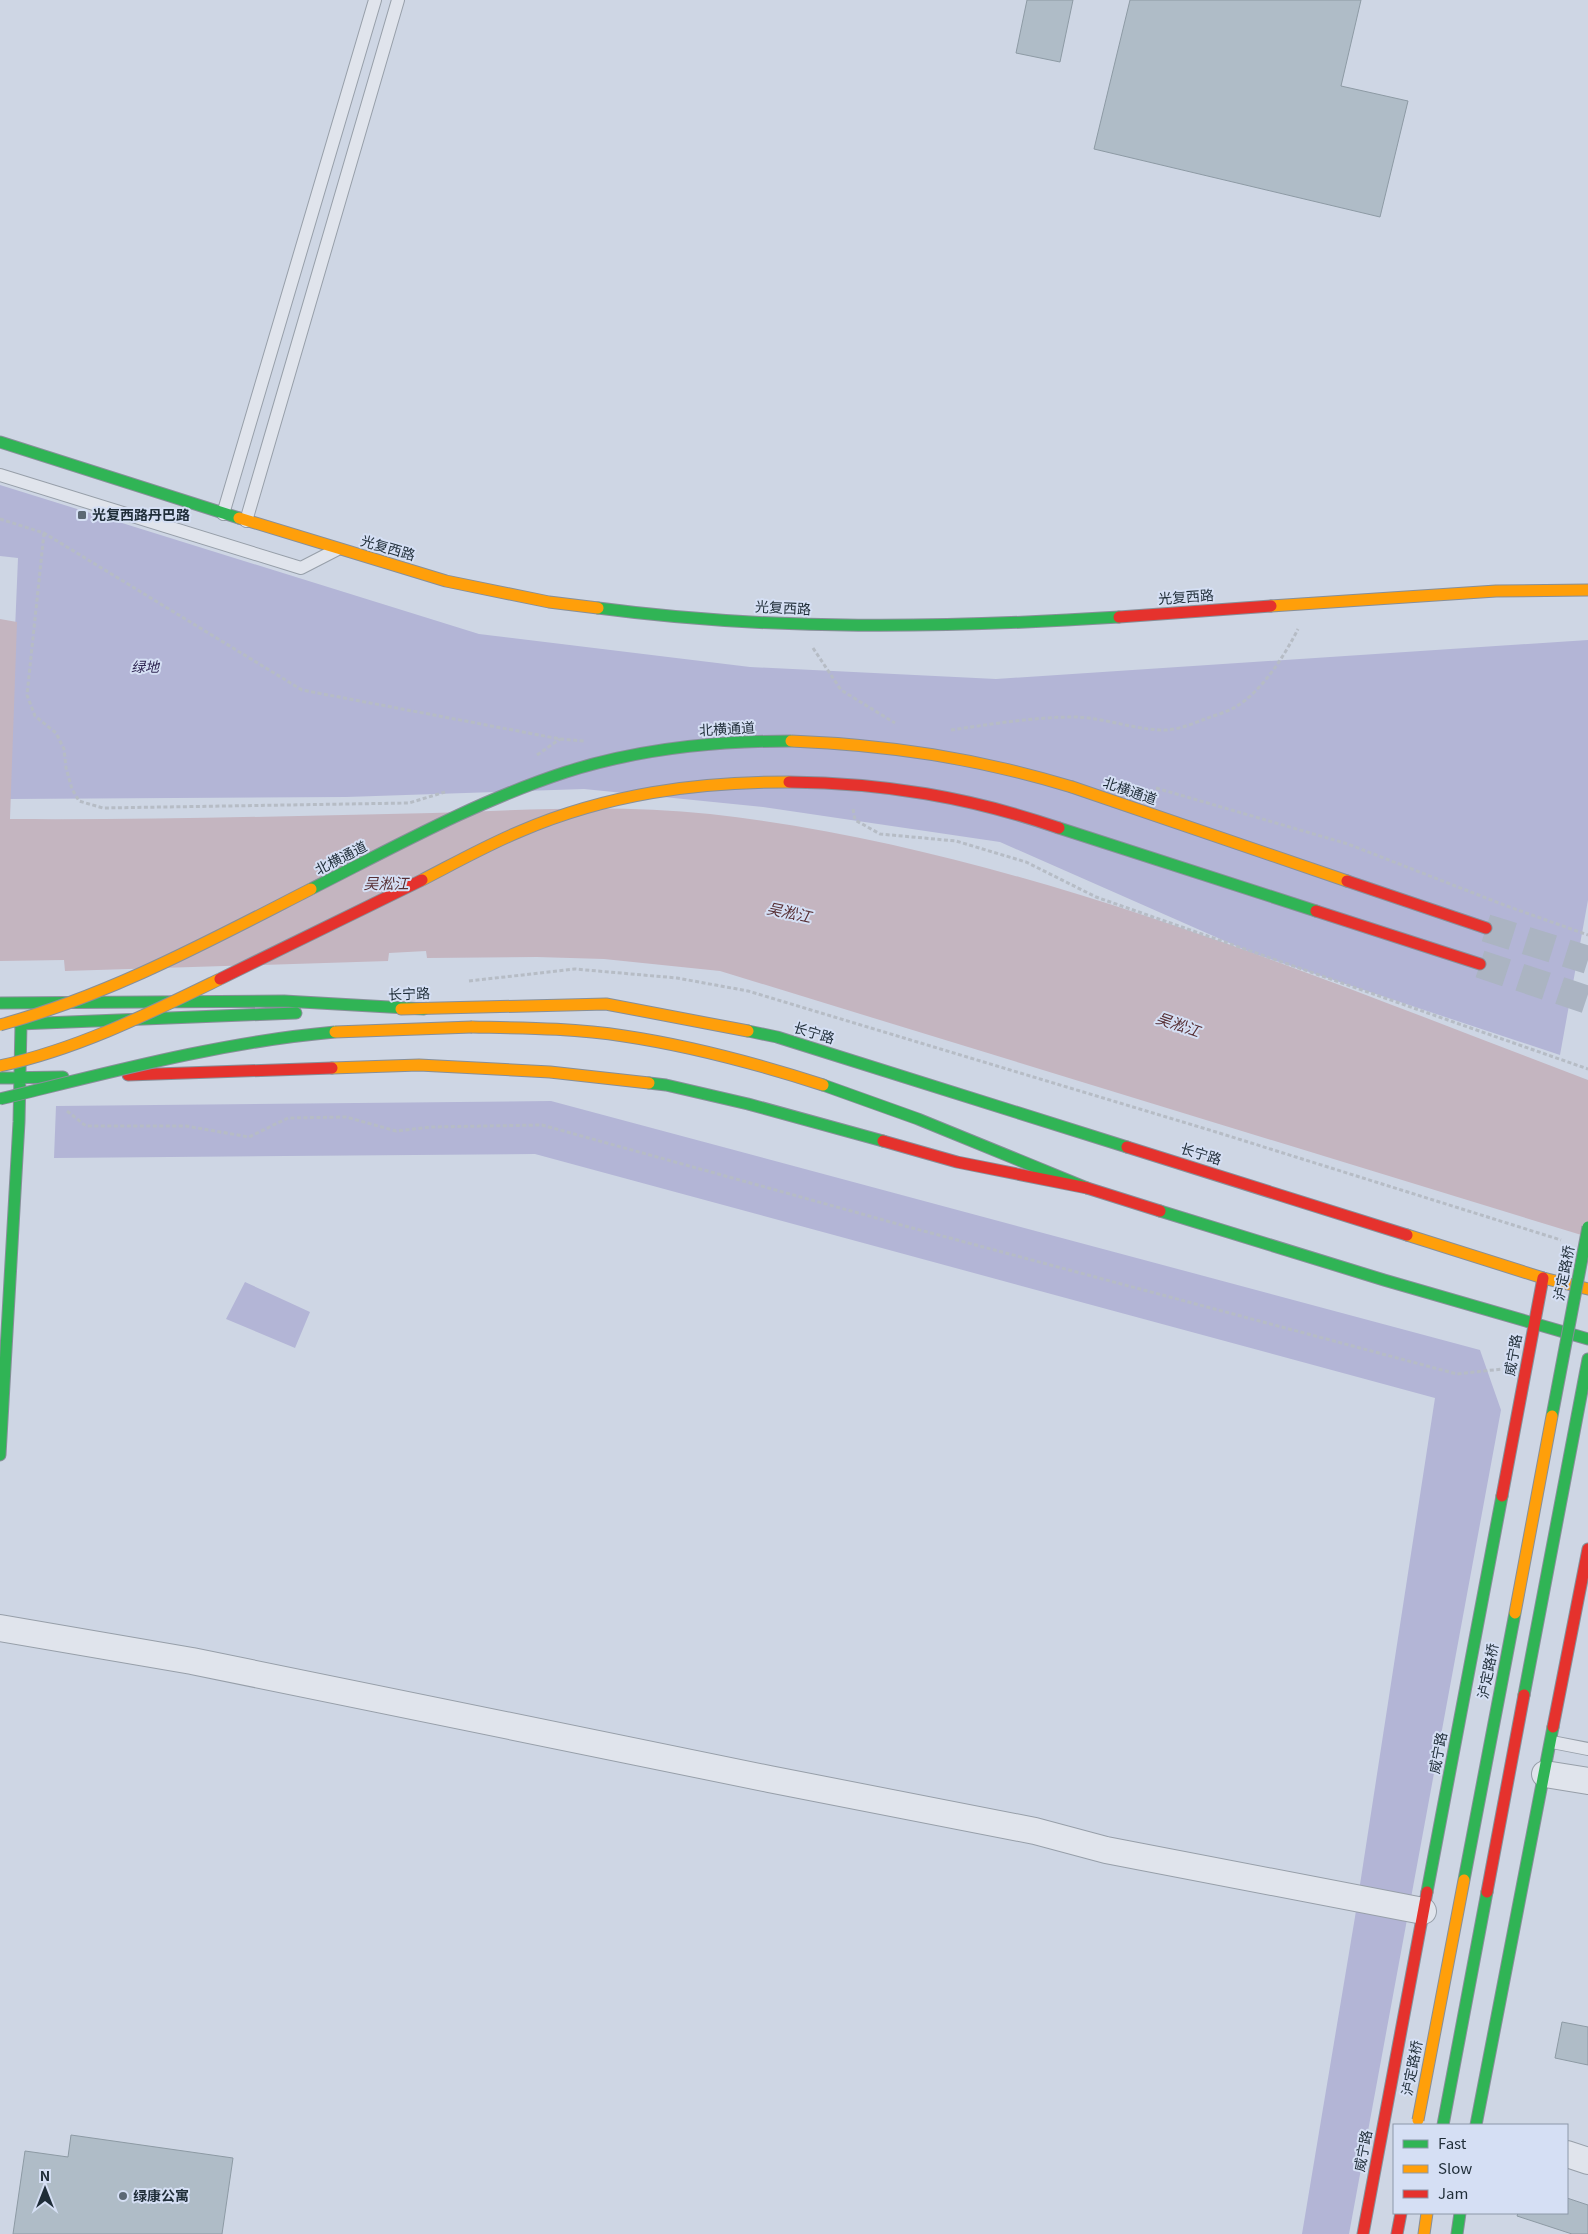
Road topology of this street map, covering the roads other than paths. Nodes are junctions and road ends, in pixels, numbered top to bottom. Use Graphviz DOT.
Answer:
graph roads {
  1 [pos="375,0"];
  2 [pos="398,0"];
  3 [pos="0,442"];
  4 [pos="0,475"];
  5 [pos="132,501"];
  6 [pos="224,514"];
  7 [pos="246,520"];
  8 [pos="338,549"];
  9 [pos="1588,590"];
  10 [pos="1486,928"];
  11 [pos="1480,964"];
  12 [pos="0,1003"];
  13 [pos="424,1008"];
  14 [pos="0,1024"];
  15 [pos="21,1024"];
  16 [pos="0,1066"];
  17 [pos="0,1078"];
  18 [pos="21,1079"];
  19 [pos="0,1099"];
  20 [pos="1087,1188"];
  21 [pos="1588,1227"];
  22 [pos="1543,1278"];
  23 [pos="1588,1288"];
  24 [pos="1534,1323"];
  25 [pos="1588,1339"];
  26 [pos="1588,1359"];
  27 [pos="0,1455"];
  28 [pos="1588,1549"];
  29 [pos="0,1628"];
  30 [pos="1552,1742"];
  31 [pos="1588,1749"];
  32 [pos="1546,1774"];
  33 [pos="1588,1781"];
  34 [pos="1423,1912"];
  35 [pos="1417,2123"];
  36 [pos="1443,2124"];
  37 [pos="1476,2124"];
  38 [pos="1568,2154"];
  39 [pos="1588,2161"];
  40 [pos="1401,2214"];
  41 [pos="1427,2214"];
  42 [pos="1460,2214"];
  43 [pos="1362,2234"];
  44 [pos="1397,2234"];
  45 [pos="1424,2234"];
  46 [pos="1456,2234"];
  1 -- 6 [label="lane"];
  2 -- 7 [label="lane"];
  3 -- 5 [label="main road, 光复西路"];
  4 -- 5 [label="lane"];
  5 -- 6 [label="main road, 光复西路"];
  5 -- 8 [label="lane"];
  6 -- 7 [label="main road, 光复西路"];
  7 -- 8 [label="main road, 光复西路"];
  8 -- 9 [label="main road, 光复西路"];
  10 -- 14 [label="main road, 北横通道, bridge"];
  11 -- 16 [label="main road, bridge"];
  12 -- 13 [label="main road, bridge"];
  13 -- 15 [label="main road, 长宁路"];
  13 -- 22 [label="main road, 长宁路"];
  14 -- 15 [label="main road, 长宁路"];
  15 -- 18 [label="main road"];
  17 -- 18 [label="main road"];
  18 -- 20 [label="main road"];
  18 -- 27 [label="main road"];
  19 -- 20 [label="main road, bridge"];
  20 -- 24 [label="main road"];
  21 -- 35 [label="main road, 泸定路桥, bridge"];
  22 -- 23 [label="main road, 长宁路"];
  22 -- 24 [label="main road, 威宁路"];
  24 -- 25 [label="main road"];
  24 -- 34 [label="main road, 威宁路"];
  26 -- 36 [label="main road"];
  28 -- 30 [label="main road"];
  29 -- 34 [label="street"];
  30 -- 31 [label="lane"];
  30 -- 32 [label="main road"];
  32 -- 33 [label="street"];
  32 -- 37 [label="main road"];
  34 -- 43 [label="main road, 威宁路"];
  38 -- 39 [label="street"];
  40 -- 44 [label="main road"];
  41 -- 45 [label="main road"];
  42 -- 46 [label="main road"];
}
